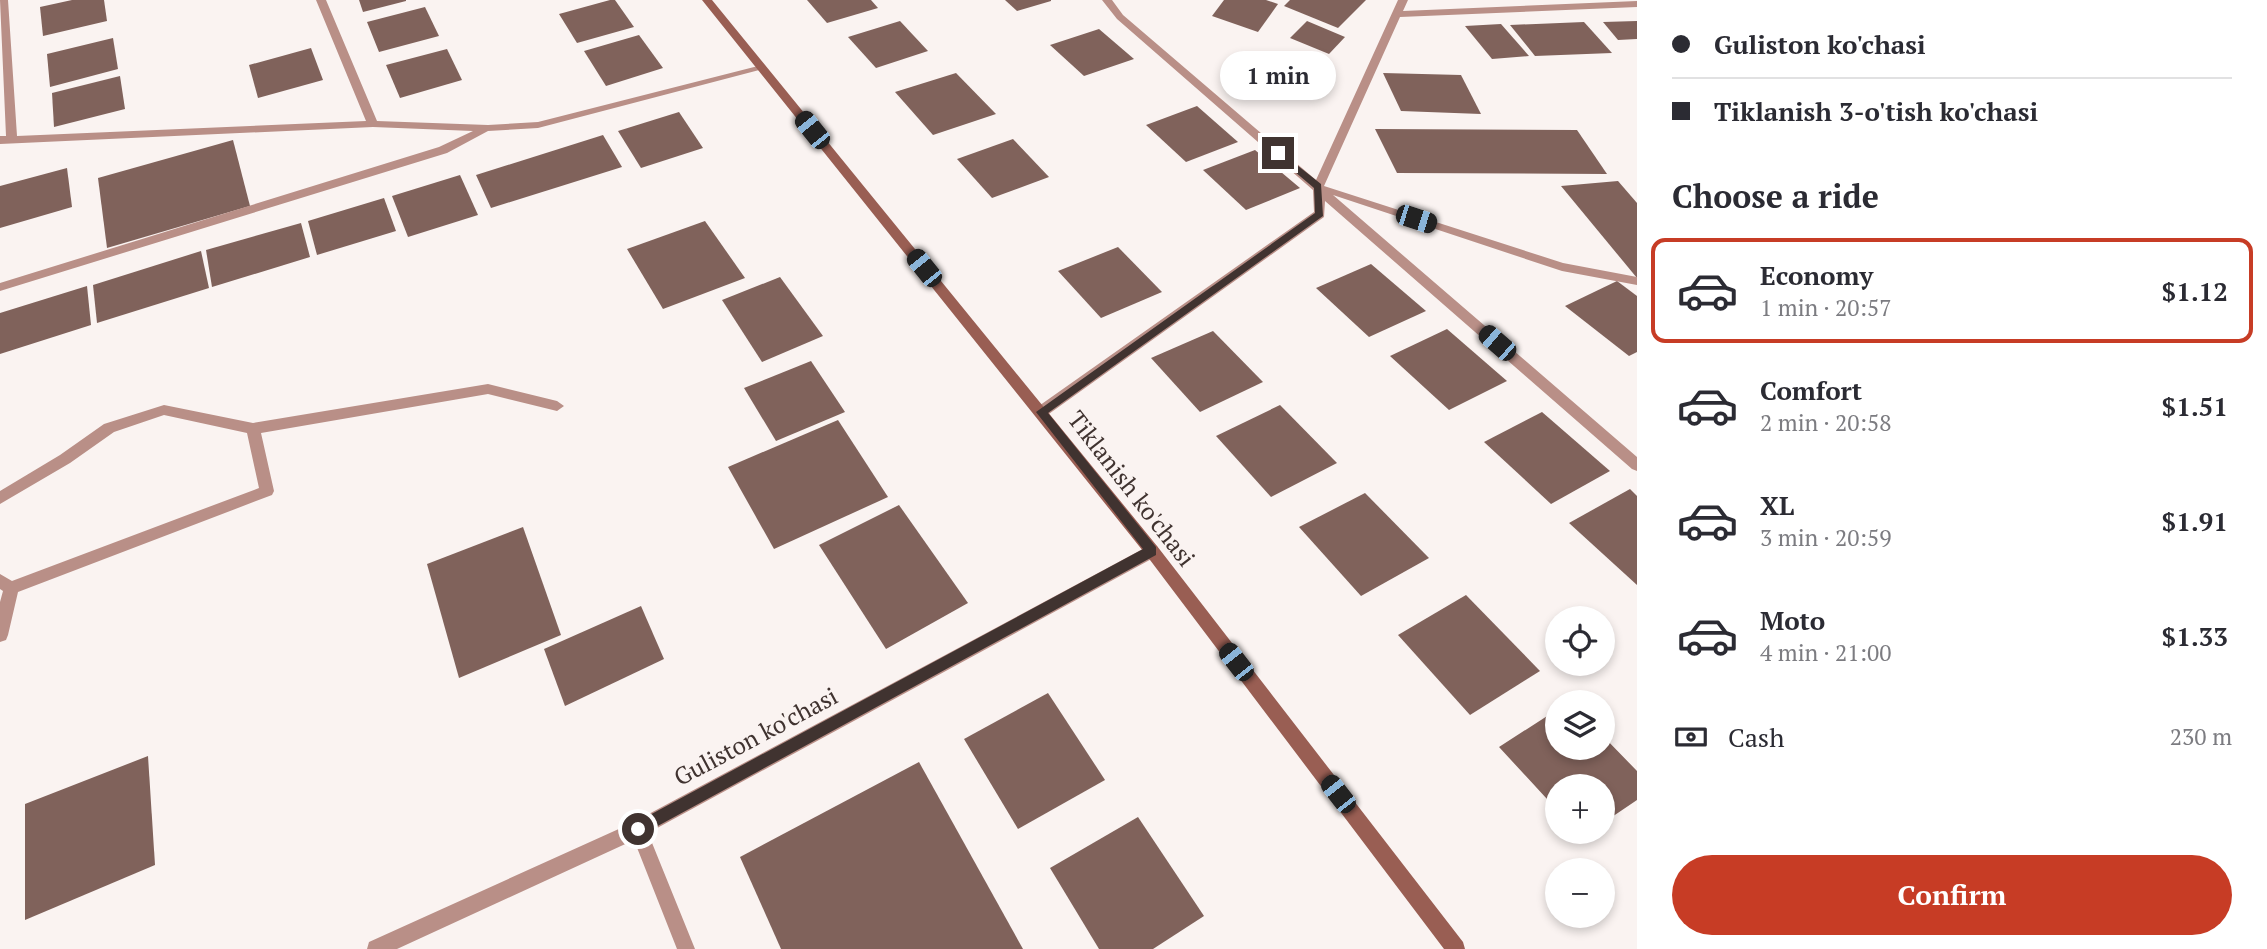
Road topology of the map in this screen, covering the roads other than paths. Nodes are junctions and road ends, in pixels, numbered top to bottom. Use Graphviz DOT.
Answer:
graph roads {
  1 [pos="3,0"];
  2 [pos="321,0"];
  3 [pos="707,0"];
  4 [pos="1107,0"];
  5 [pos="1403,0"];
  6 [pos="1637,4"];
  7 [pos="1398,14"];
  8 [pos="762,68"];
  9 [pos="373,124"];
  10 [pos="488,128"];
  11 [pos="6,139"];
  12 [pos="1318,187"];
  13 [pos="1637,281"];
  14 [pos="0,287"];
  15 [pos="557,406"];
  16 [pos="1041,412"];
  17 [pos="253,429"];
  18 [pos="1637,465"];
  19 [pos="0,498"];
  20 [pos="1152,551"];
  21 [pos="6,585"];
  22 [pos="0,635"];
  23 [pos="638,829"];
  24 [pos="376,949"];
  25 [pos="685,949"];
  26 [pos="1456,949"];
  1 -- 11 [label="street"];
  2 -- 9 [label="street"];
  3 -- 8 [label="street, Tiklanish ko'chasi"];
  4 -- 12 [label="street"];
  5 -- 7 [label="street"];
  6 -- 7 [label="street"];
  7 -- 12 [label="street"];
  8 -- 10 [label="street"];
  8 -- 16 [label="street, Tiklanish ko'chasi"];
  9 -- 10 [label="street"];
  9 -- 11 [label="street"];
  10 -- 14 [label="street"];
  12 -- 13 [label="street"];
  12 -- 16 [label="street"];
  12 -- 18 [label="street"];
  15 -- 17 [label="street"];
  16 -- 20 [label="street, Tiklanish ko'chasi"];
  17 -- 19 [label="street"];
  17 -- 21 [label="street"];
  20 -- 23 [label="street, Guliston ko'chasi"];
  20 -- 26 [label="street, Tiklanish ko'chasi"];
  21 -- 22 [label="street"];
  23 -- 24 [label="street, Guliston ko'chasi"];
  23 -- 25 [label="street"];
}
